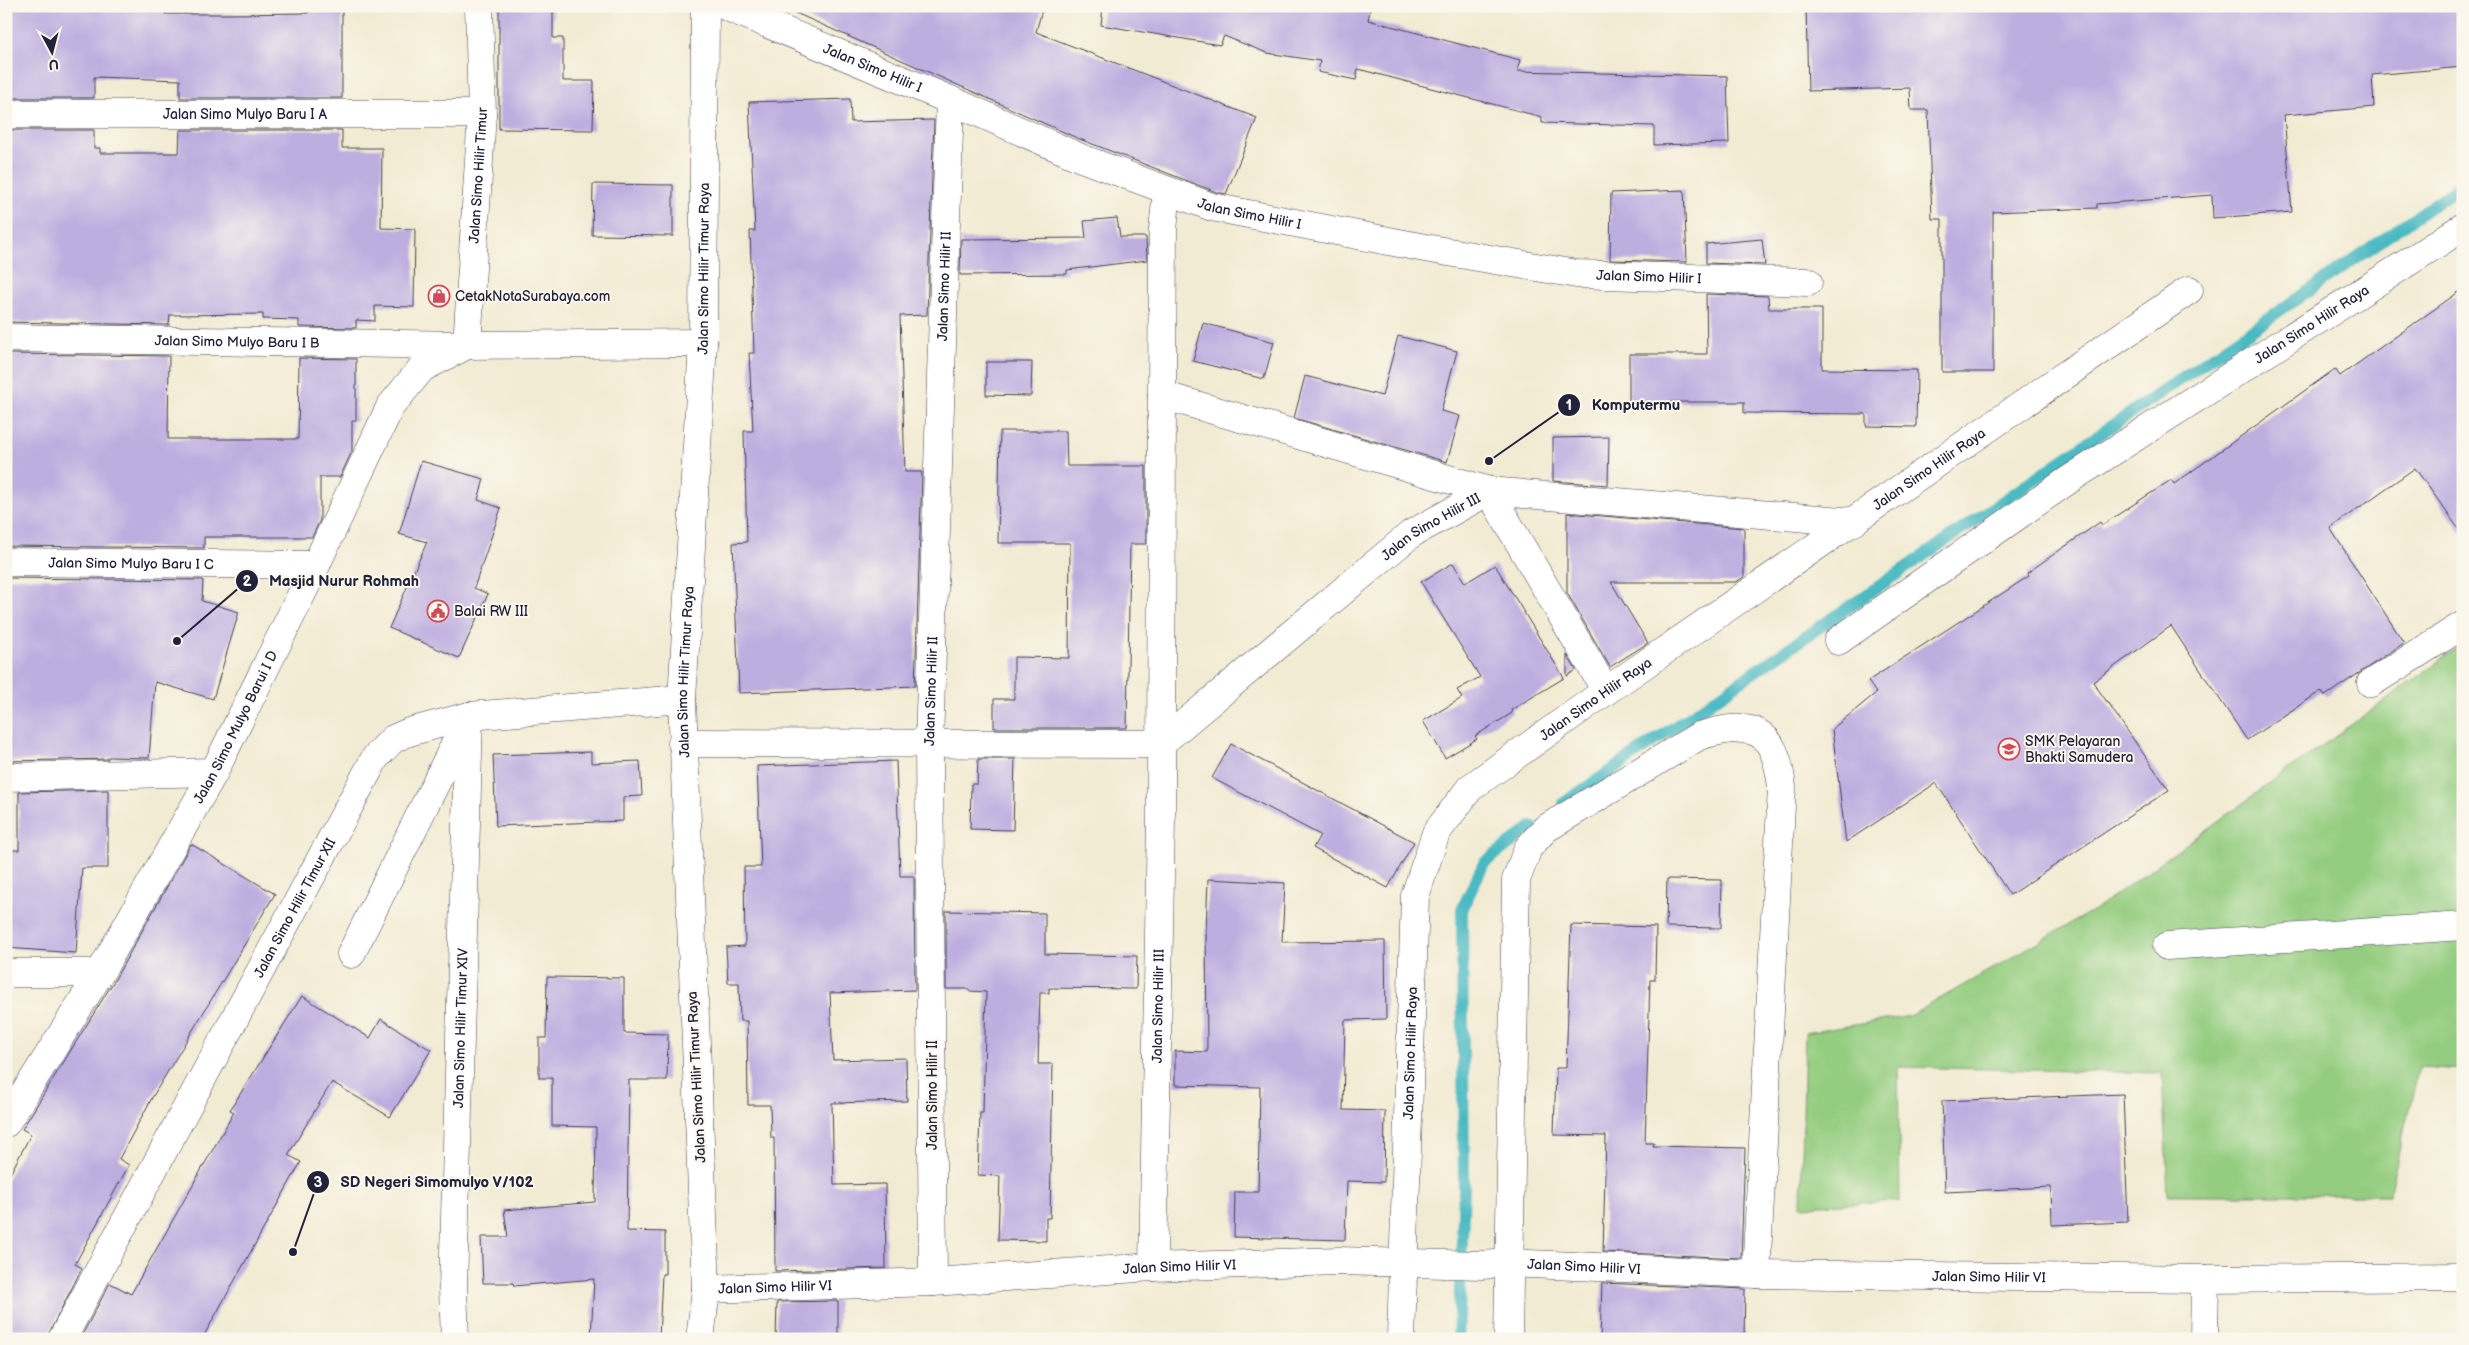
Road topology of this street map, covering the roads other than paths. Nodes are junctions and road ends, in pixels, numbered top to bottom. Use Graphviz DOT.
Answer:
graph roads {
  1 [pos="479,6"];
  2 [pos="705,6"];
  3 [pos="725,6"];
  4 [pos="950,100"];
  5 [pos="6,114"];
  6 [pos="482,114"];
  7 [pos="1167,192"];
  8 [pos="2463,227"];
  9 [pos="1808,282"];
  10 [pos="2189,290"];
  11 [pos="6,338"];
  12 [pos="703,343"];
  13 [pos="467,345"];
  14 [pos="1162,395"];
  15 [pos="1489,491"];
  16 [pos="1854,522"];
  17 [pos="6,562"];
  18 [pos="316,565"];
  19 [pos="2463,625"];
  20 [pos="1838,642"];
  21 [pos="2371,683"];
  22 [pos="1606,691"];
  23 [pos="682,699"];
  24 [pos="469,716"];
  25 [pos="682,743"];
  26 [pos="929,743"];
  27 [pos="1160,744"];
  28 [pos="214,772"];
  29 [pos="6,777"];
  30 [pos="2463,926"];
  31 [pos="2167,946"];
  32 [pos="351,954"];
  33 [pos="6,973"];
  34 [pos="100,973"];
  35 [pos="6,1123"];
  36 [pos="1403,1263"];
  37 [pos="1509,1263"];
  38 [pos="1153,1267"];
  39 [pos="1756,1274"];
  40 [pos="2463,1277"];
  41 [pos="2205,1278"];
  42 [pos="933,1282"];
  43 [pos="706,1290"];
  44 [pos="62,1339"];
  45 [pos="455,1339"];
  46 [pos="700,1339"];
  47 [pos="1401,1339"];
  48 [pos="1508,1339"];
  49 [pos="2204,1339"];
  1 -- 6 [label="street, Jalan Simo Hilir Timur"];
  2 -- 12 [label="street, Jalan Simo Hilir Timur Raya"];
  3 -- 4 [label="street, Jalan Simo Hilir I"];
  4 -- 7 [label="street, Jalan Simo Hilir I"];
  4 -- 26 [label="street, Jalan Simo Hilir II"];
  5 -- 6 [label="street, Jalan Simo Mulyo Baru I A"];
  6 -- 13 [label="street, Jalan Simo Hilir Timur"];
  7 -- 9 [label="street, Jalan Simo Hilir I"];
  7 -- 14 [label="street, Jalan Simo Hilir III"];
  8 -- 20 [label="street, Jalan Simo Hilir Raya"];
  10 -- 16 [label="street, Jalan Simo Hilir Raya"];
  11 -- 13 [label="street, Jalan Simo Mulyo Baru I B"];
  12 -- 13 [label="street, Jalan Simo Mulyo Baru I B"];
  12 -- 23 [label="street, Jalan Simo Hilir Timur Raya"];
  13 -- 18 [label="street, Jalan Simo Mulyo Barui I D"];
  14 -- 15 [label="street, Jalan Simo Hilir III"];
  14 -- 27 [label="street, Jalan Simo Hilir III"];
  15 -- 16 [label="street"];
  15 -- 22 [label="street"];
  15 -- 27 [label="street, Jalan Simo Hilir III"];
  16 -- 22 [label="street, Jalan Simo Hilir Raya"];
  17 -- 18 [label="street, Jalan Simo Mulyo Baru I C"];
  18 -- 28 [label="street, Jalan Simo Mulyo Barui I D"];
  19 -- 21 [label="street"];
  22 -- 36 [label="street, Jalan Simo Hilir Raya"];
  23 -- 24 [label="street, Jalan Simo Hilir Timur XII"];
  23 -- 25 [label="street, Jalan Simo Hilir Timur Raya"];
  24 -- 32 [label="street"];
  24 -- 44 [label="street, Jalan Simo Hilir Timur XII"];
  24 -- 45 [label="street, Jalan Simo Hilir Timur XIV"];
  25 -- 26 [label="street"];
  25 -- 43 [label="street, Jalan Simo Hilir Timur Raya"];
  26 -- 27 [label="street"];
  26 -- 42 [label="street, Jalan Simo Hilir II"];
  27 -- 38 [label="street, Jalan Simo Hilir III"];
  28 -- 29 [label="street"];
  28 -- 34 [label="street, Jalan Simo Mulyo Barui I D"];
  30 -- 31 [label="street"];
  33 -- 34 [label="street"];
  34 -- 35 [label="street, Jalan Simo Mulyo Barui I D"];
  36 -- 37 [label="street, Jalan Simo Hilir VI"];
  36 -- 38 [label="street, Jalan Simo Hilir VI"];
  36 -- 47 [label="street, Jalan Simo Hilir Raya"];
  37 -- 39 [label="street, Jalan Simo Hilir VI"];
  37 -- 39 [label="street"];
  37 -- 48 [label="street"];
  38 -- 42 [label="street, Jalan Simo Hilir VI"];
  39 -- 41 [label="street, Jalan Simo Hilir VI"];
  40 -- 41 [label="street, Jalan Simo Hilir VI"];
  41 -- 49 [label="street"];
  42 -- 43 [label="street, Jalan Simo Hilir VI"];
  43 -- 46 [label="street, Jalan Simo Hilir Timur Raya"];
}
